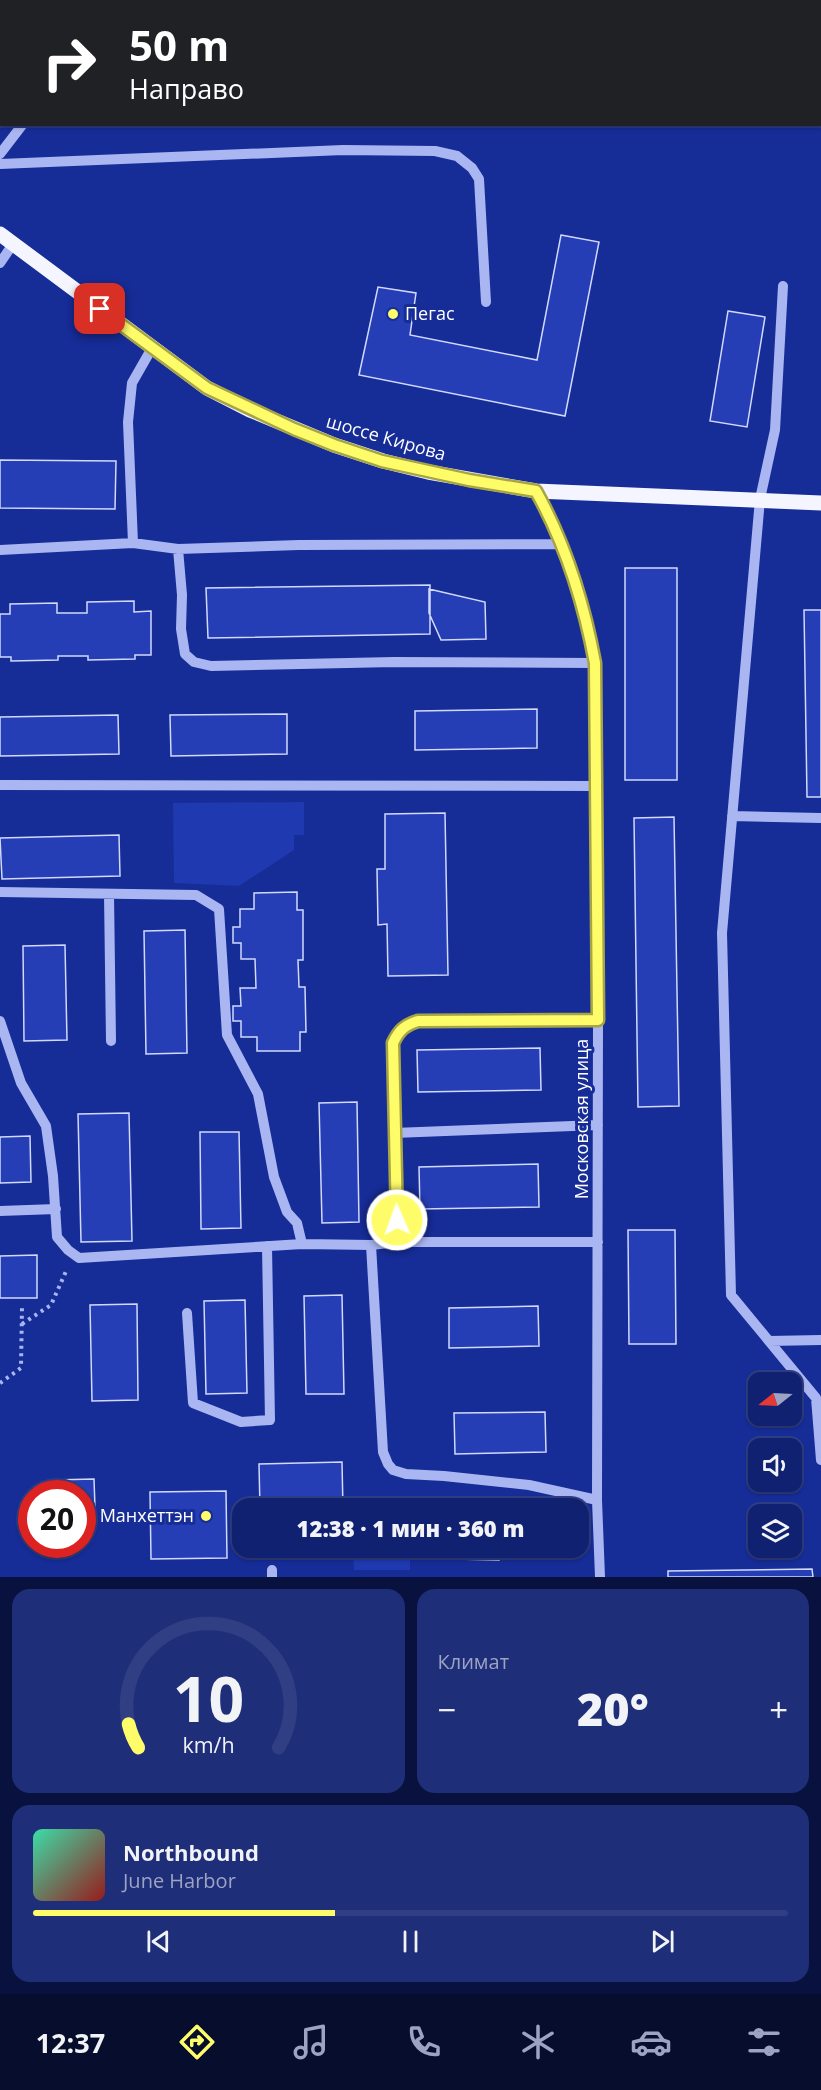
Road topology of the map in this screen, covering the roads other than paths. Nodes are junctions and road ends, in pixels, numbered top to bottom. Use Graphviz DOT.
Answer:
graph roads {
  1 [pos="21,126"];
  2 [pos="0,154"];
  3 [pos="0,164"];
  4 [pos="0,234"];
  5 [pos="13,244"];
  6 [pos="0,263"];
  7 [pos="783,286"];
  8 [pos="486,302"];
  9 [pos="152,348"];
  10 [pos="536,491"];
  11 [pos="760,499"];
  12 [pos="821,503"];
  13 [pos="133,543"];
  14 [pos="562,544"];
  15 [pos="178,549"];
  16 [pos="0,550"];
  17 [pos="595,663"];
  18 [pos="0,785"];
  19 [pos="596,786"];
  20 [pos="732,816"];
  21 [pos="821,818"];
  22 [pos="0,892"];
  23 [pos="109,894"];
  24 [pos="598,1020"];
  25 [pos="0,1021"];
  26 [pos="111,1041"];
  27 [pos="598,1125"];
  28 [pos="394,1132"];
  29 [pos="56,1209"];
  30 [pos="0,1211"];
  31 [pos="397,1242"];
  32 [pos="598,1242"];
  33 [pos="302,1244"];
  34 [pos="371,1245"];
  35 [pos="267,1246"];
  36 [pos="187,1313"];
  37 [pos="821,1340"];
  38 [pos="769,1341"];
  39 [pos="821,1460"];
  40 [pos="597,1500"];
  41 [pos="600,1577"];
  1 -- 2 [label="street"];
  3 -- 8 [label="street"];
  4 -- 5 [label="main road, шоссе Кирова"];
  5 -- 6 [label="street"];
  5 -- 9 [label="main road, шоссе Кирова"];
  7 -- 11 [label="street"];
  9 -- 10 [label="main road, шоссе Кирова"];
  9 -- 13 [label="street"];
  10 -- 11 [label="main road, шоссе Кирова"];
  10 -- 14 [label="street, Московская улица"];
  11 -- 12 [label="main road, шоссе Кирова"];
  11 -- 20 [label="street"];
  13 -- 15 [label="street"];
  13 -- 16 [label="street"];
  14 -- 15 [label="street"];
  14 -- 17 [label="street, Московская улица"];
  15 -- 17 [label="street"];
  17 -- 19 [label="street, Московская улица"];
  18 -- 19 [label="street"];
  19 -- 24 [label="street, Московская улица"];
  20 -- 21 [label="street"];
  20 -- 38 [label="street"];
  22 -- 23 [label="street"];
  23 -- 26 [label="street"];
  23 -- 33 [label="street"];
  24 -- 27 [label="street, Московская улица"];
  24 -- 28 [label="street"];
  25 -- 29 [label="street"];
  27 -- 28 [label="street"];
  27 -- 32 [label="street, Московская улица"];
  28 -- 31 [label="street"];
  29 -- 30 [label="street"];
  29 -- 35 [label="street"];
  31 -- 32 [label="street"];
  31 -- 34 [label="street"];
  32 -- 40 [label="street, Московская улица"];
  33 -- 34 [label="street"];
  33 -- 35 [label="street"];
  34 -- 40 [label="street"];
  35 -- 36 [label="street"];
  37 -- 38 [label="street"];
  38 -- 39 [label="street"];
  40 -- 41 [label="street, Московская улица"];
}
